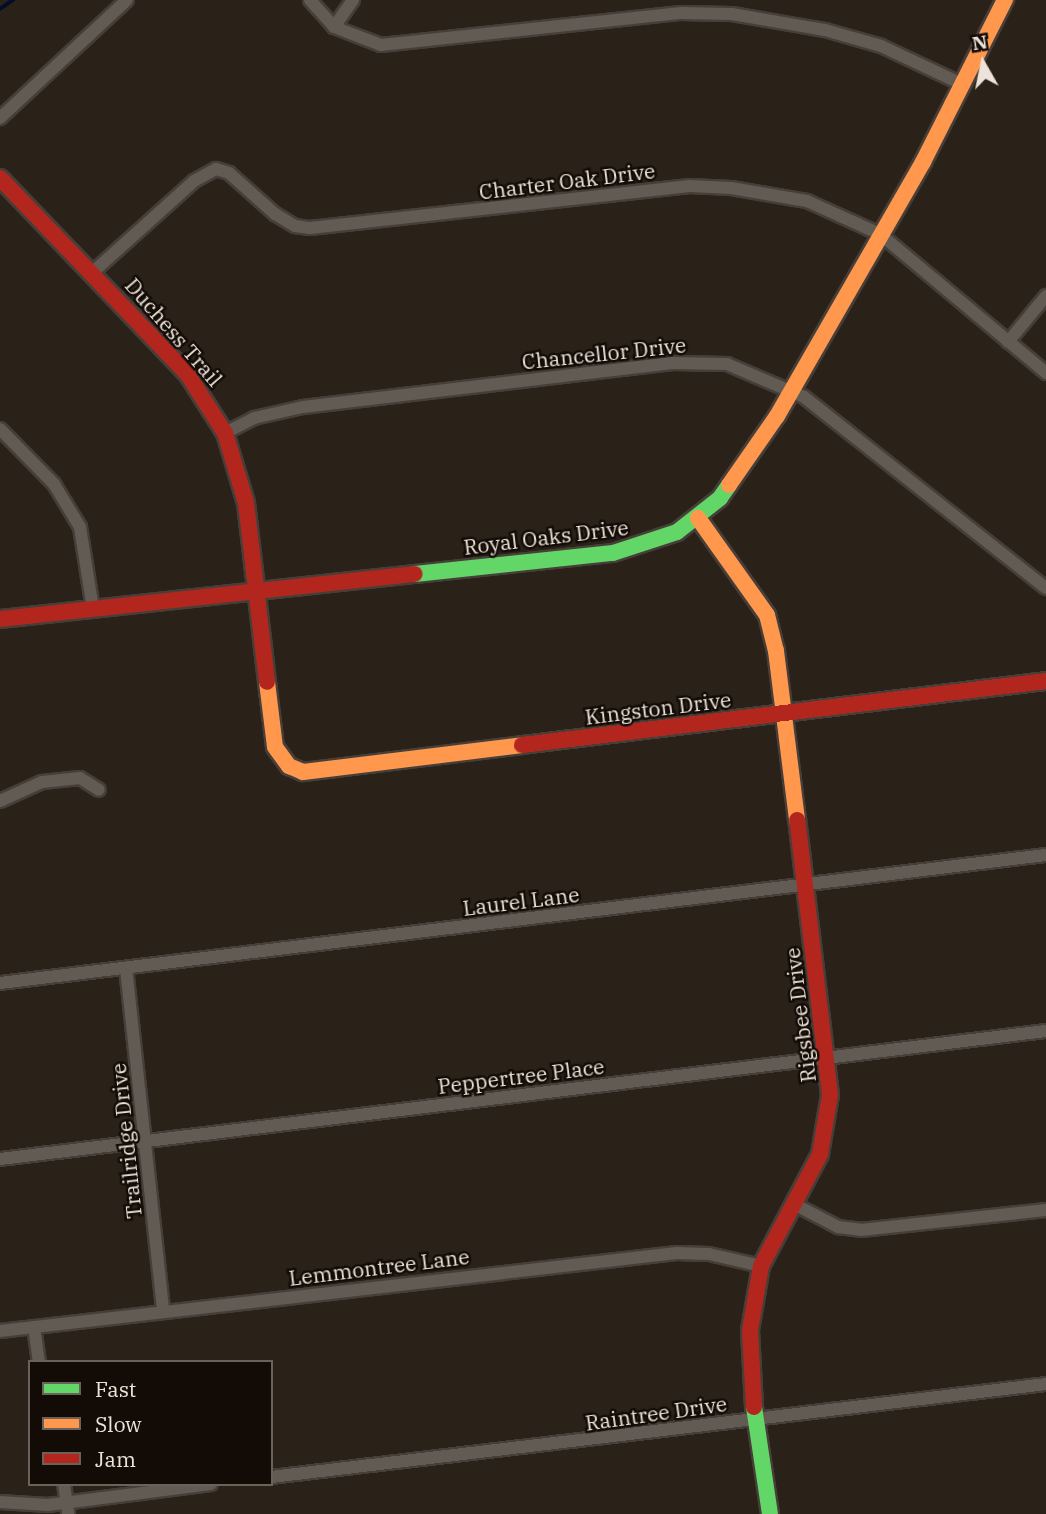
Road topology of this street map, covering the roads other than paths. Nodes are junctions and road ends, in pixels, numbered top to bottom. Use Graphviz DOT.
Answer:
graph roads {
  1 [pos="127,0"];
  2 [pos="310,0"];
  3 [pos="353,0"];
  4 [pos="1005,0"];
  5 [pos="334,27"];
  6 [pos="964,85"];
  7 [pos="0,118"];
  8 [pos="0,178"];
  9 [pos="880,234"];
  10 [pos="93,272"];
  11 [pos="1046,296"];
  12 [pos="1008,342"];
  13 [pos="1046,373"];
  14 [pos="790,389"];
  15 [pos="0,429"];
  16 [pos="225,433"];
  17 [pos="698,519"];
  18 [pos="1046,588"];
  19 [pos="256,592"];
  20 [pos="93,609"];
  21 [pos="0,619"];
  22 [pos="1046,681"];
  23 [pos="784,713"];
  24 [pos="279,756"];
  25 [pos="99,790"];
  26 [pos="0,801"];
  27 [pos="1046,855"];
  28 [pos="805,884"];
  29 [pos="126,968"];
  30 [pos="0,983"];
  31 [pos="1046,1031"];
  32 [pos="827,1058"];
  33 [pos="146,1142"];
  34 [pos="0,1159"];
  35 [pos="794,1204"];
  36 [pos="1046,1210"];
  37 [pos="761,1266"];
  38 [pos="163,1310"];
  39 [pos="34,1327"];
  40 [pos="0,1331"];
  41 [pos="39,1360"];
  42 [pos="1046,1384"];
  43 [pos="755,1418"];
  44 [pos="273,1478"];
  45 [pos="64,1486"];
  46 [pos="198,1486"];
  47 [pos="0,1502"];
  48 [pos="67,1507"];
  49 [pos="770,1514"];
  1 -- 7 [label="street"];
  2 -- 5 [label="street"];
  3 -- 5 [label="street"];
  4 -- 6 [label="street, Royal Oaks Drive"];
  5 -- 6 [label="street"];
  6 -- 9 [label="street, Royal Oaks Drive"];
  8 -- 10 [label="street, Duchess Trail"];
  9 -- 10 [label="street, Charter Oak Drive"];
  9 -- 12 [label="street, Charter Oak Drive"];
  9 -- 14 [label="street, Royal Oaks Drive"];
  10 -- 16 [label="street, Duchess Trail"];
  11 -- 12 [label="street"];
  12 -- 13 [label="street, Charter Oak Drive"];
  14 -- 16 [label="street, Chancellor Drive"];
  14 -- 17 [label="street, Royal Oaks Drive"];
  14 -- 18 [label="street, Chancellor Drive"];
  15 -- 20 [label="street"];
  16 -- 19 [label="street, Duchess Trail"];
  17 -- 19 [label="street, Royal Oaks Drive"];
  17 -- 23 [label="street, Rigsbee Drive"];
  19 -- 20 [label="street, Royal Oaks Drive"];
  19 -- 24 [label="street, Duchess Trail"];
  20 -- 21 [label="street, Royal Oaks Drive"];
  22 -- 23 [label="street, Kingston Drive"];
  23 -- 24 [label="street, Kingston Drive"];
  23 -- 28 [label="street, Rigsbee Drive"];
  25 -- 26 [label="street"];
  27 -- 28 [label="street, Laurel Lane"];
  28 -- 29 [label="street, Laurel Lane"];
  28 -- 32 [label="street, Rigsbee Drive"];
  29 -- 30 [label="street, Laurel Lane"];
  29 -- 33 [label="street, Trailridge Drive"];
  31 -- 32 [label="street, Peppertree Place"];
  32 -- 33 [label="street, Peppertree Place"];
  32 -- 35 [label="street, Rigsbee Drive"];
  33 -- 34 [label="street, Peppertree Place"];
  33 -- 38 [label="street, Trailridge Drive"];
  35 -- 36 [label="street"];
  35 -- 37 [label="street, Rigsbee Drive"];
  37 -- 38 [label="street, Lemmontree Lane"];
  37 -- 43 [label="street, Rigsbee Drive"];
  38 -- 39 [label="street, Lemmontree Lane"];
  39 -- 40 [label="street, Lemmontree Lane"];
  39 -- 41 [label="street"];
  42 -- 43 [label="street, Raintree Drive"];
  43 -- 44 [label="street, Raintree Drive"];
  43 -- 49 [label="street, Rigsbee Drive"];
  45 -- 48 [label="street"];
  46 -- 48 [label="street"];
  47 -- 48 [label="street"];
}
